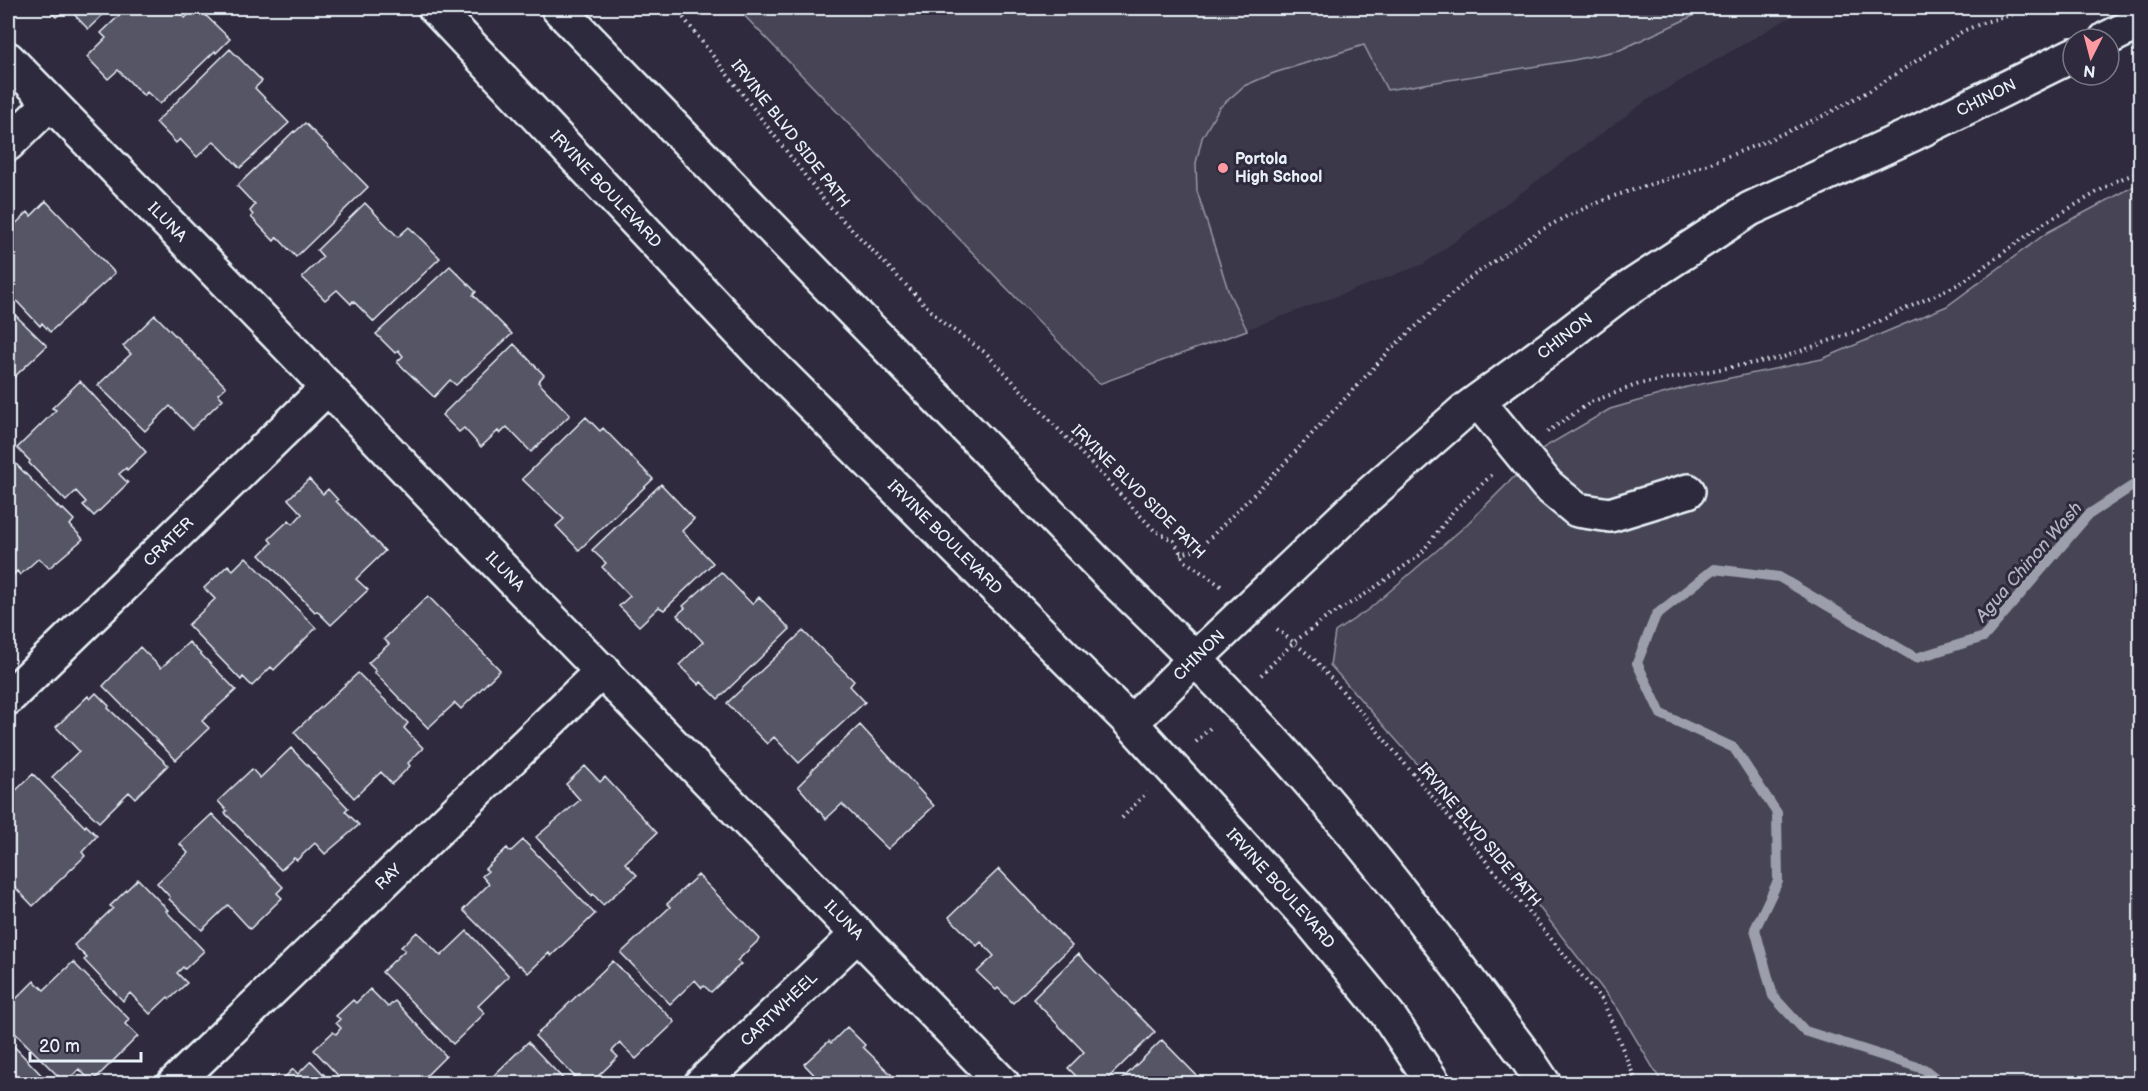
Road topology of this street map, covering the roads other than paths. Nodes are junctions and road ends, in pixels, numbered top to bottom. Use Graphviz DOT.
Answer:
graph roads {
  1 [pos="435,8"];
  2 [pos="558,8"];
  3 [pos="2137,18"];
  4 [pos="2121,29"];
  5 [pos="8,59"];
  6 [pos="2061,61"];
  7 [pos="50,102"];
  8 [pos="8,144"];
  9 [pos="328,387"];
  10 [pos="1478,401"];
  11 [pos="1688,491"];
  12 [pos="1196,658"];
  13 [pos="603,670"];
  14 [pos="8,698"];
  15 [pos="1131,723"];
  16 [pos="858,934"];
  17 [pos="174,1083"];
  18 [pos="700,1083"];
  19 [pos="1003,1083"];
  20 [pos="1434,1083"];
  21 [pos="1544,1083"];
  1 -- 15 [label="street, IRVINE BOULEVARD"];
  2 -- 12 [label="street"];
  3 -- 4 [label="street"];
  5 -- 7 [label="street, ILUNA"];
  6 -- 10 [label="street, CHINON"];
  7 -- 8 [label="street"];
  7 -- 9 [label="street, ILUNA"];
  9 -- 13 [label="street, ILUNA"];
  9 -- 14 [label="street, CRATER"];
  10 -- 11 [label="street"];
  10 -- 12 [label="street, CHINON"];
  12 -- 15 [label="street, CHINON"];
  12 -- 21 [label="street"];
  13 -- 16 [label="street, ILUNA"];
  13 -- 17 [label="street, RAY"];
  15 -- 20 [label="street, IRVINE BOULEVARD"];
  16 -- 18 [label="street, CARTWHEEL"];
  16 -- 19 [label="street, ILUNA"];
}
